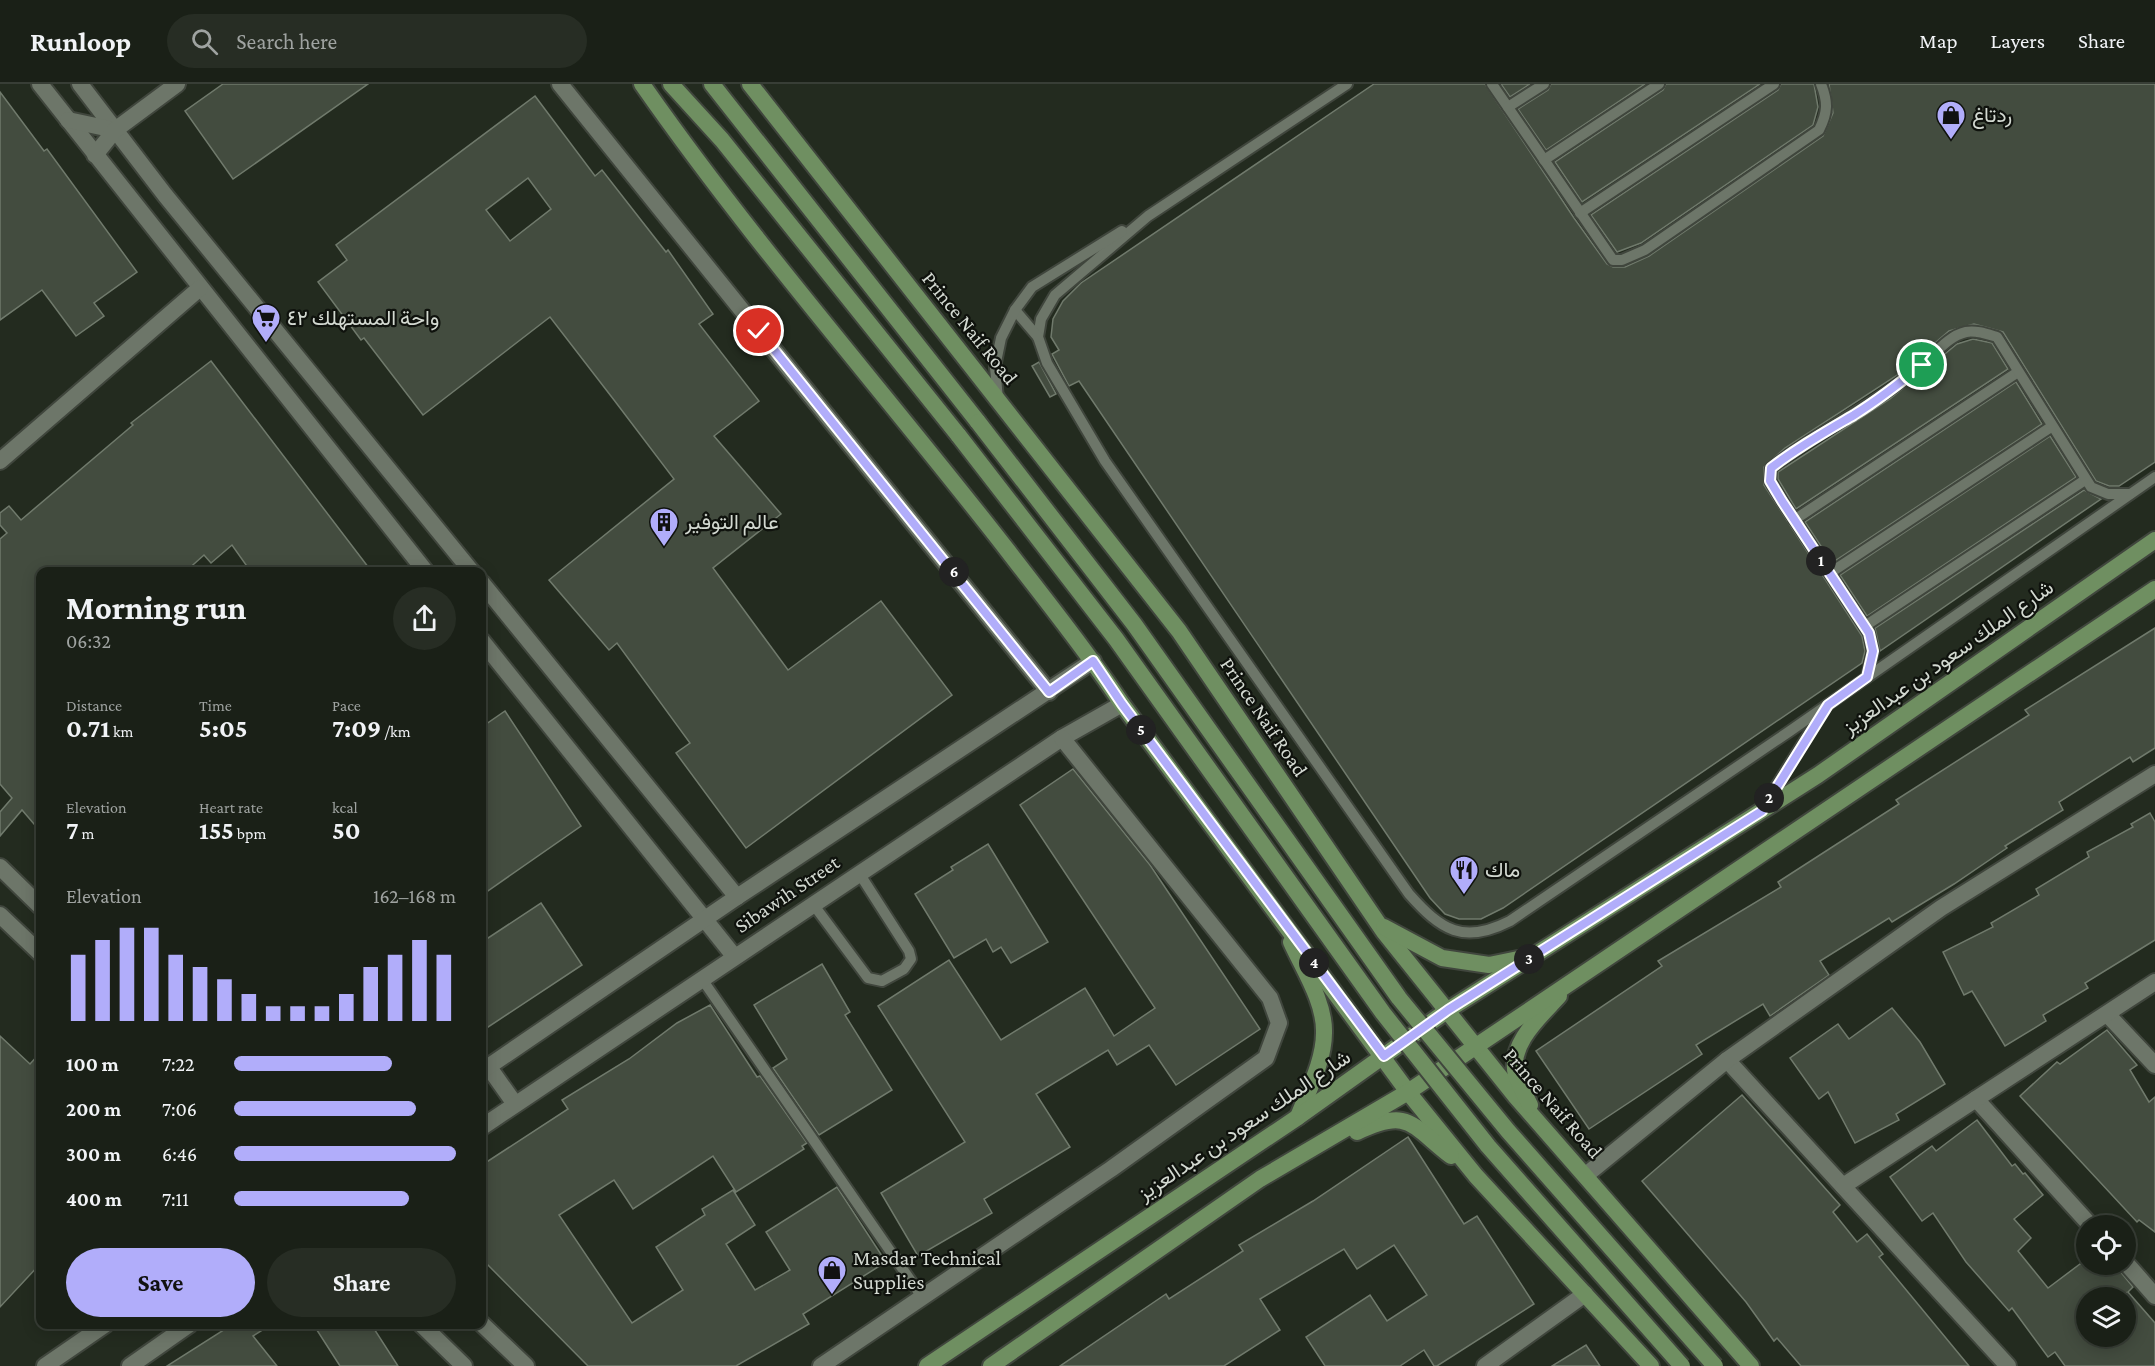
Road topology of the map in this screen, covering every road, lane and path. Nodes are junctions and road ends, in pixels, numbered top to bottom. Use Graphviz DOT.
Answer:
graph roads {
  1 [pos="40,84"];
  2 [pos="80,84"];
  3 [pos="177,84"];
  4 [pos="560,84"];
  5 [pos="642,84"];
  6 [pos="671,84"];
  7 [pos="712,84"];
  8 [pos="750,84"];
  9 [pos="1492,84"];
  10 [pos="1544,84"];
  11 [pos="1659,84"];
  12 [pos="1774,84"];
  13 [pos="1821,84"];
  14 [pos="1340,86"];
  15 [pos="1508,108"];
  16 [pos="68,120"];
  17 [pos="115,130"];
  18 [pos="95,155"];
  19 [pos="1544,160"];
  20 [pos="1580,213"];
  21 [pos="1148,216"];
  22 [pos="200,288"];
  23 [pos="1015,310"];
  24 [pos="1038,337"];
  25 [pos="2018,372"];
  26 [pos="998,399"];
  27 [pos="2051,426"];
  28 [pos="0,461"];
  29 [pos="2155,477"];
  30 [pos="2085,480"];
  31 [pos="2130,494"];
  32 [pos="1794,520"];
  33 [pos="2155,540"];
  34 [pos="422,567"];
  35 [pos="468,567"];
  36 [pos="1830,573"];
  37 [pos="486,588"];
  38 [pos="2155,589"];
  39 [pos="1865,626"];
  40 [pos="486,646"];
  41 [pos="1093,661"];
  42 [pos="1867,677"];
  43 [pos="1049,692"];
  44 [pos="1122,704"];
  45 [pos="1828,705"];
  46 [pos="1062,738"];
  47 [pos="2155,774"];
  48 [pos="1762,811"];
  49 [pos="0,867"];
  50 [pos="860,873"];
  51 [pos="737,897"];
  52 [pos="36,902"];
  53 [pos="813,904"];
  54 [pos="1278,914"];
  55 [pos="0,915"];
  56 [pos="705,919"];
  57 [pos="1378,924"];
  58 [pos="36,949"];
  59 [pos="734,956"];
  60 [pos="1533,956"];
  61 [pos="1575,977"];
  62 [pos="702,979"];
  63 [pos="2155,982"];
  64 [pos="1448,1010"];
  65 [pos="2107,1014"];
  66 [pos="1474,1046"];
  67 [pos="1384,1056"];
  68 [pos="1727,1060"];
  69 [pos="2155,1065"];
  70 [pos="486,1068"];
  71 [pos="486,1070"];
  72 [pos="1408,1092"];
  73 [pos="1976,1099"];
  74 [pos="514,1104"];
  75 [pos="1298,1117"];
  76 [pos="1536,1120"];
  77 [pos="486,1123"];
  78 [pos="1586,1174"];
  79 [pos="1476,1176"];
  80 [pos="1260,1179"];
  81 [pos="1843,1186"];
  82 [pos="2081,1215"];
  83 [pos="2136,1274"];
  84 [pos="1585,1294"];
  85 [pos="2155,1296"];
  86 [pos="922,1297"];
  87 [pos="486,1328"];
  88 [pos="99,1329"];
  89 [pos="183,1329"];
  90 [pos="426,1329"];
  91 [pos="45,1366"];
  92 [pos="130,1366"];
  93 [pos="464,1366"];
  94 [pos="526,1366"];
  95 [pos="821,1366"];
  96 [pos="927,1366"];
  97 [pos="991,1366"];
  98 [pos="1485,1366"];
  99 [pos="1651,1366"];
  100 [pos="1682,1366"];
  101 [pos="1715,1366"];
  102 [pos="1751,1366"];
  103 [pos="2008,1366"];
  1 -- 16 [label="street"];
  2 -- 17 [label="street"];
  3 -- 17 [label="street"];
  4 -- 43 [label="street"];
  5 -- 41 [label="main road"];
  6 -- 100 [label="main road, bridge"];
  7 -- 101 [label="main road, bridge"];
  8 -- 26 [label="main road, Prince Naif Road"];
  9 -- 15 [label="lane"];
  10 -- 15 [label="lane"];
  11 -- 19 [label="lane"];
  12 -- 20 [label="lane"];
  13 -- 20 [label="lane"];
  14 -- 21 [label="lane"];
  15 -- 19 [label="lane"];
  16 -- 17 [label="street"];
  16 -- 18 [label="street"];
  17 -- 18 [label="street"];
  17 -- 35 [label="street"];
  18 -- 22 [label="street"];
  19 -- 20 [label="lane"];
  21 -- 23 [label="lane"];
  21 -- 24 [label="lane"];
  22 -- 28 [label="street"];
  22 -- 34 [label="street"];
  23 -- 24 [label="lane"];
  23 -- 26 [label="lane"];
  24 -- 45 [label="lane"];
  25 -- 27 [label="lane"];
  25 -- 32 [label="lane"];
  25 -- 32 [label="lane"];
  26 -- 57 [label="main road, Prince Naif Road"];
  27 -- 30 [label="lane"];
  27 -- 36 [label="lane"];
  29 -- 31 [label="lane"];
  30 -- 31 [label="lane"];
  30 -- 39 [label="lane"];
  31 -- 42 [label="lane"];
  32 -- 36 [label="lane"];
  33 -- 48 [label="main road, شارع الملك سعود بن عبدالعزيز"];
  36 -- 39 [label="lane"];
  37 -- 51 [label="street"];
  38 -- 61 [label="main road"];
  39 -- 42 [label="lane"];
  40 -- 56 [label="street"];
  41 -- 43 [label="street, Sibawih Street"];
  41 -- 44 [label="main road"];
  42 -- 45 [label="lane"];
  43 -- 51 [label="street, Sibawih Street"];
  44 -- 46 [label="street, Sibawih Street"];
  44 -- 54 [label="main road"];
  45 -- 48 [label="lane"];
  46 -- 50 [label="street, Sibawih Street"];
  46 -- 86 [label="street"];
  47 -- 68 [label="street"];
  48 -- 60 [label="main road, شارع الملك سعود بن عبدالعزيز"];
  49 -- 52 [label="street"];
  50 -- 53 [label="street, Sibawih Street"];
  50 -- 53 [label="lane"];
  51 -- 56 [label="street, Sibawih Street"];
  53 -- 59 [label="street, Sibawih Street"];
  54 -- 67 [label="main road"];
  54 -- 75 [label="main road"];
  55 -- 58 [label="street"];
  56 -- 59 [label="street"];
  56 -- 70 [label="street, Sibawih Street"];
  57 -- 60 [label="main road"];
  57 -- 64 [label="main road, Prince Naif Road"];
  59 -- 62 [label="street, Sibawih Street"];
  60 -- 64 [label="main road, شارع الملك سعود بن عبدالعزيز"];
  61 -- 66 [label="main road"];
  61 -- 76 [label="main road"];
  62 -- 74 [label="street, Sibawih Street"];
  62 -- 86 [label="lane"];
  63 -- 65 [label="street"];
  64 -- 66 [label="main road, Prince Naif Road"];
  64 -- 67 [label="main road, شارع الملك سعود بن عبدالعزيز"];
  65 -- 69 [label="street"];
  65 -- 73 [label="street"];
  66 -- 72 [label="main road"];
  66 -- 76 [label="main road, Prince Naif Road"];
  67 -- 72 [label="main road"];
  67 -- 75 [label="main road, شارع الملك سعود بن عبدالعزيز"];
  68 -- 78 [label="street"];
  68 -- 81 [label="street"];
  71 -- 74 [label="street"];
  72 -- 79 [label="main road"];
  72 -- 80 [label="main road"];
  73 -- 81 [label="street"];
  73 -- 82 [label="street"];
  74 -- 77 [label="street, Sibawih Street"];
  75 -- 96 [label="main road, شارع الملك سعود بن عبدالعزيز"];
  76 -- 78 [label="main road, Prince Naif Road"];
  78 -- 102 [label="main road, Prince Naif Road"];
  79 -- 80 [label="main road"];
  79 -- 84 [label="main road"];
  80 -- 97 [label="main road"];
  81 -- 103 [label="street"];
  83 -- 85 [label="street"];
  84 -- 98 [label="street"];
  84 -- 99 [label="main road"];
  86 -- 95 [label="street"];
  87 -- 94 [label="street"];
  88 -- 91 [label="street"];
  89 -- 92 [label="street"];
  90 -- 93 [label="street"];
}
